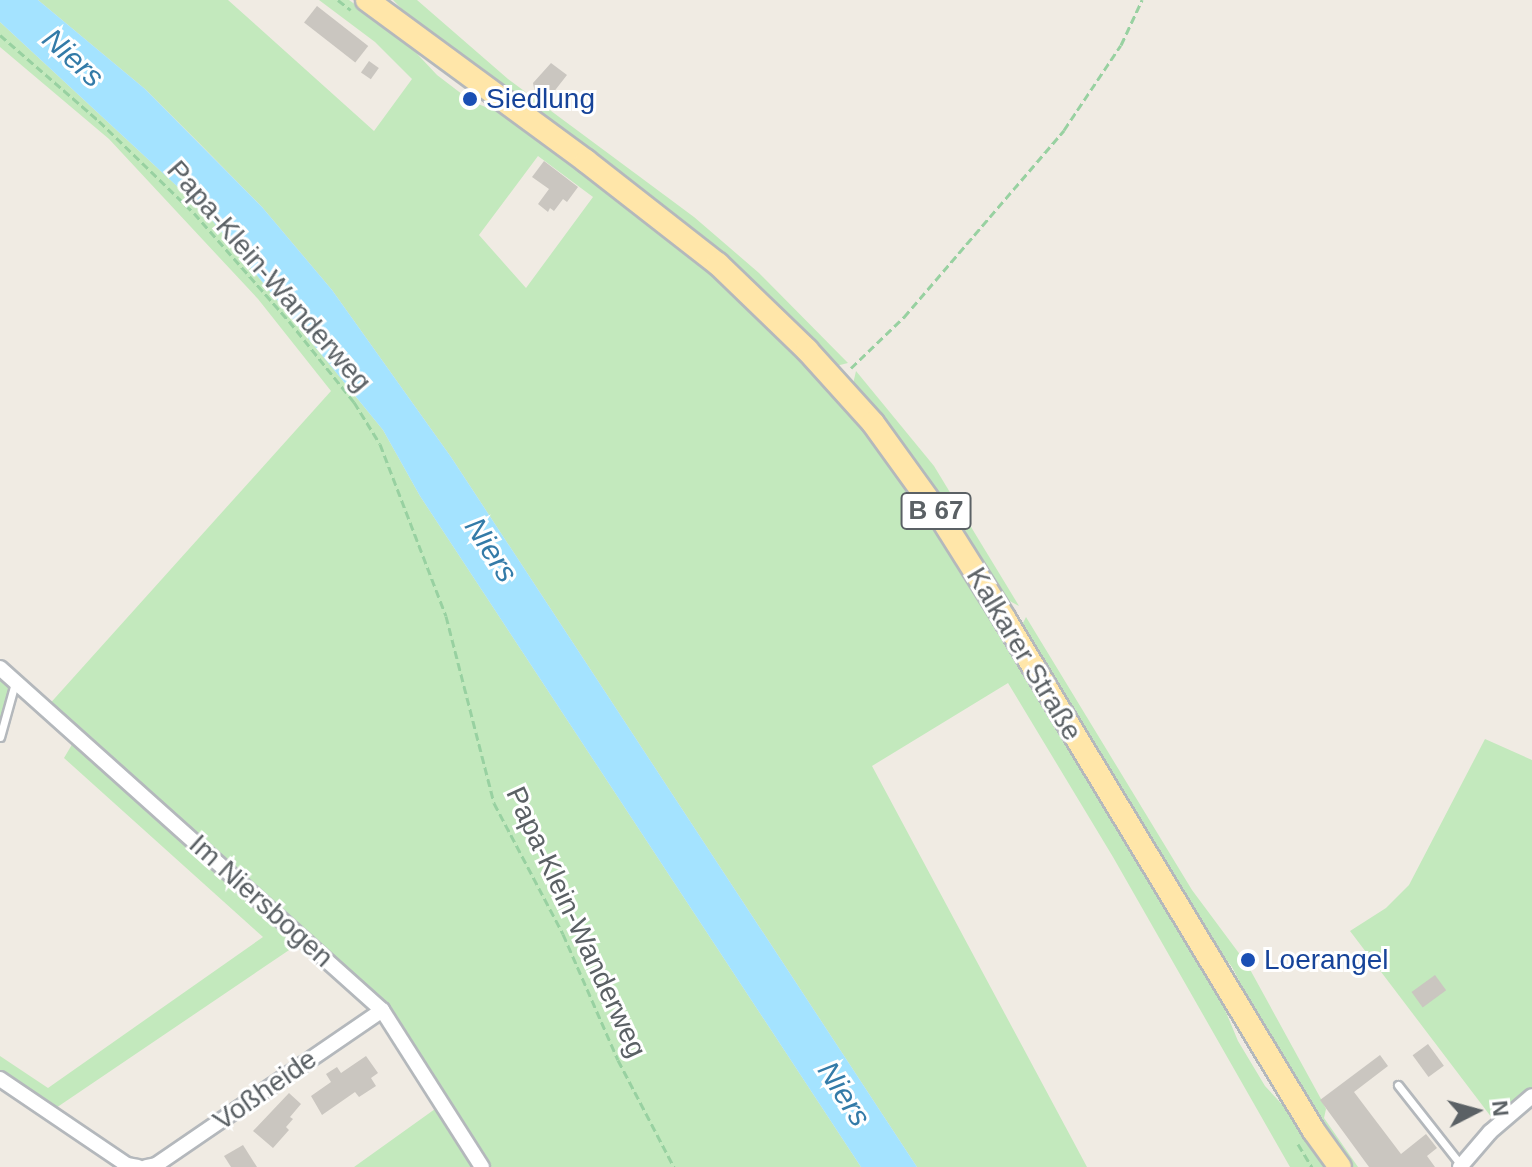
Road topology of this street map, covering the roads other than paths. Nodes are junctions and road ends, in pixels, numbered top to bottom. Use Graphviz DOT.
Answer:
graph roads {
  1 [pos="359,5"];
  2 [pos="0,668"];
  3 [pos="16,681"];
  4 [pos="0,737"];
  5 [pos="382,1010"];
  6 [pos="0,1079"];
  7 [pos="1398,1085"];
  8 [pos="1532,1096"];
  9 [pos="1461,1166"];
  10 [pos="138,1167"];
  11 [pos="146,1167"];
  12 [pos="482,1167"];
  13 [pos="1340,1167"];
  1 -- 13 [label="main road, Kalkarer Straße / B 67"];
  2 -- 3 [label="street, Im Niersbogen"];
  3 -- 4 [label="lane"];
  3 -- 5 [label="street, Im Niersbogen"];
  5 -- 11 [label="street, Voßheide"];
  5 -- 12 [label="street, Im Niersbogen"];
  6 -- 10 [label="street"];
  7 -- 9 [label="lane"];
  8 -- 9 [label="street"];
}
